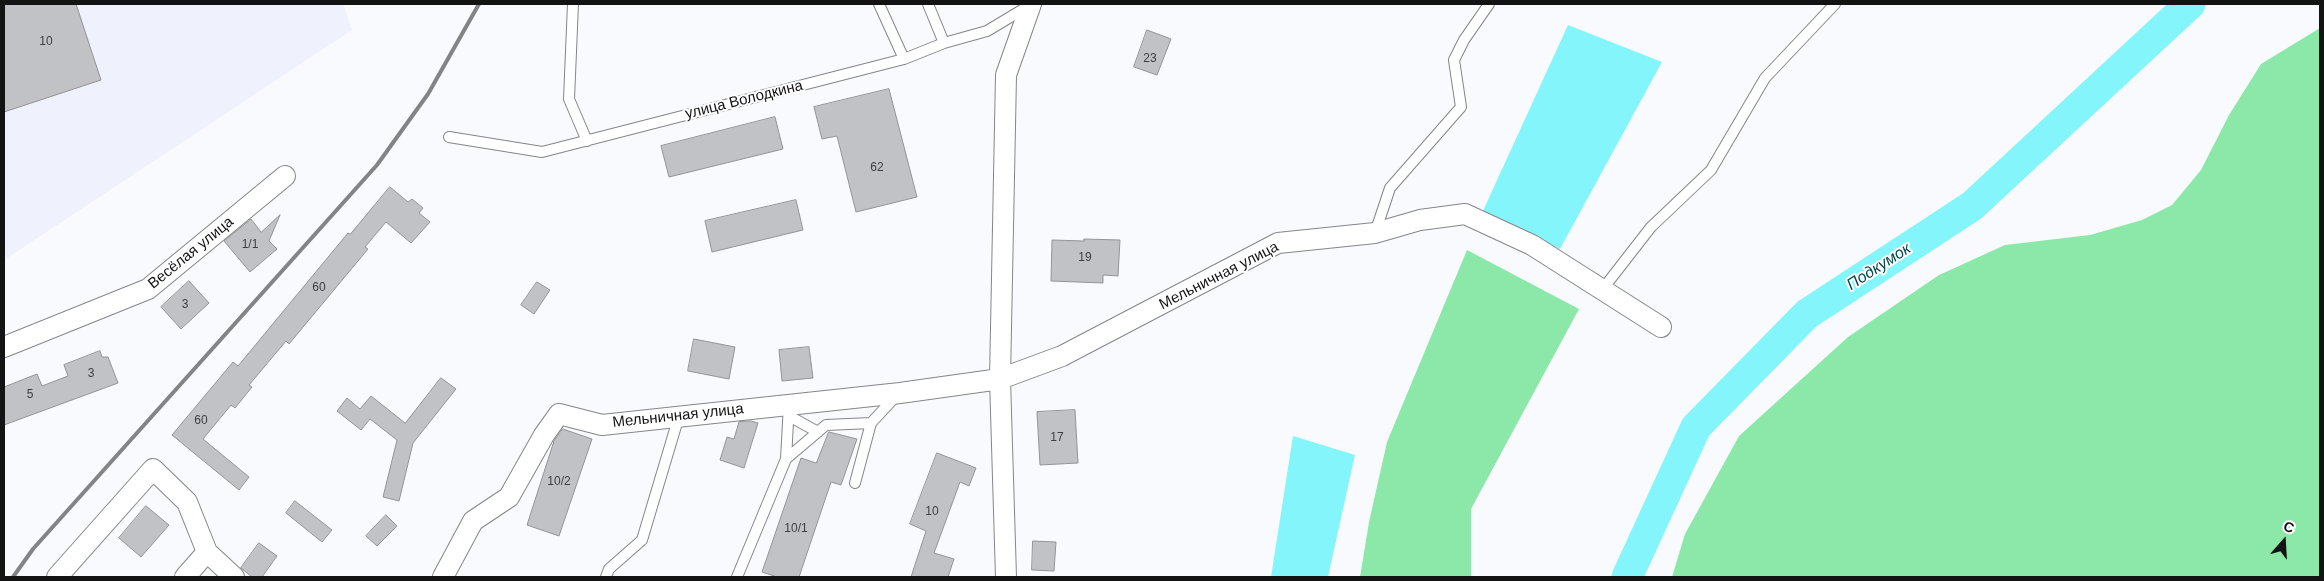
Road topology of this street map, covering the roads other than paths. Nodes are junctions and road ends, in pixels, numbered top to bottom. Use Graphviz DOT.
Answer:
graph roads {
  1 [pos="573,4"];
  2 [pos="879,4"];
  3 [pos="928,4"];
  4 [pos="1490,4"];
  5 [pos="1835,4"];
  6 [pos="1031,5"];
  7 [pos="944,43"];
  8 [pos="904,59"];
  9 [pos="449,137"];
  10 [pos="587,141"];
  11 [pos="285,176"];
  12 [pos="1375,233"];
  13 [pos="1602,290"];
  14 [pos="1661,327"];
  15 [pos="4,347"];
  16 [pos="1000,379"];
  17 [pos="900,393"];
  18 [pos="789,410"];
  19 [pos="679,416"];
  20 [pos="871,423"];
  21 [pos="818,432"];
  22 [pos="786,459"];
  23 [pos="856,483"];
  24 [pos="207,552"];
  25 [pos="57,577"];
  26 [pos="185,577"];
  27 [pos="234,577"];
  28 [pos="443,577"];
  29 [pos="606,577"];
  30 [pos="737,577"];
  31 [pos="1006,577"];
  1 -- 10 [label="lane"];
  2 -- 8 [label="lane"];
  3 -- 7 [label="lane"];
  4 -- 12 [label="lane"];
  5 -- 13 [label="lane"];
  6 -- 7 [label="lane, улица Володкина"];
  6 -- 16 [label="street"];
  7 -- 8 [label="lane, улица Володкина"];
  8 -- 10 [label="lane, улица Володкина"];
  9 -- 10 [label="lane, улица Володкина"];
  11 -- 15 [label="street, Весёлая улица"];
  12 -- 13 [label="street, Мельничная улица"];
  12 -- 16 [label="street, Мельничная улица"];
  13 -- 14 [label="street, Мельничная улица"];
  16 -- 17 [label="street, Мельничная улица"];
  16 -- 31 [label="street"];
  17 -- 18 [label="street, Мельничная улица"];
  17 -- 20 [label="lane"];
  18 -- 19 [label="street, Мельничная улица"];
  18 -- 21 [label="lane"];
  18 -- 22 [label="lane"];
  19 -- 28 [label="street, Мельничная улица"];
  19 -- 29 [label="lane"];
  20 -- 21 [label="lane"];
  20 -- 23 [label="lane"];
  21 -- 22 [label="lane"];
  22 -- 30 [label="lane"];
  24 -- 25 [label="street"];
  24 -- 26 [label="street"];
  24 -- 27 [label="street"];
}
